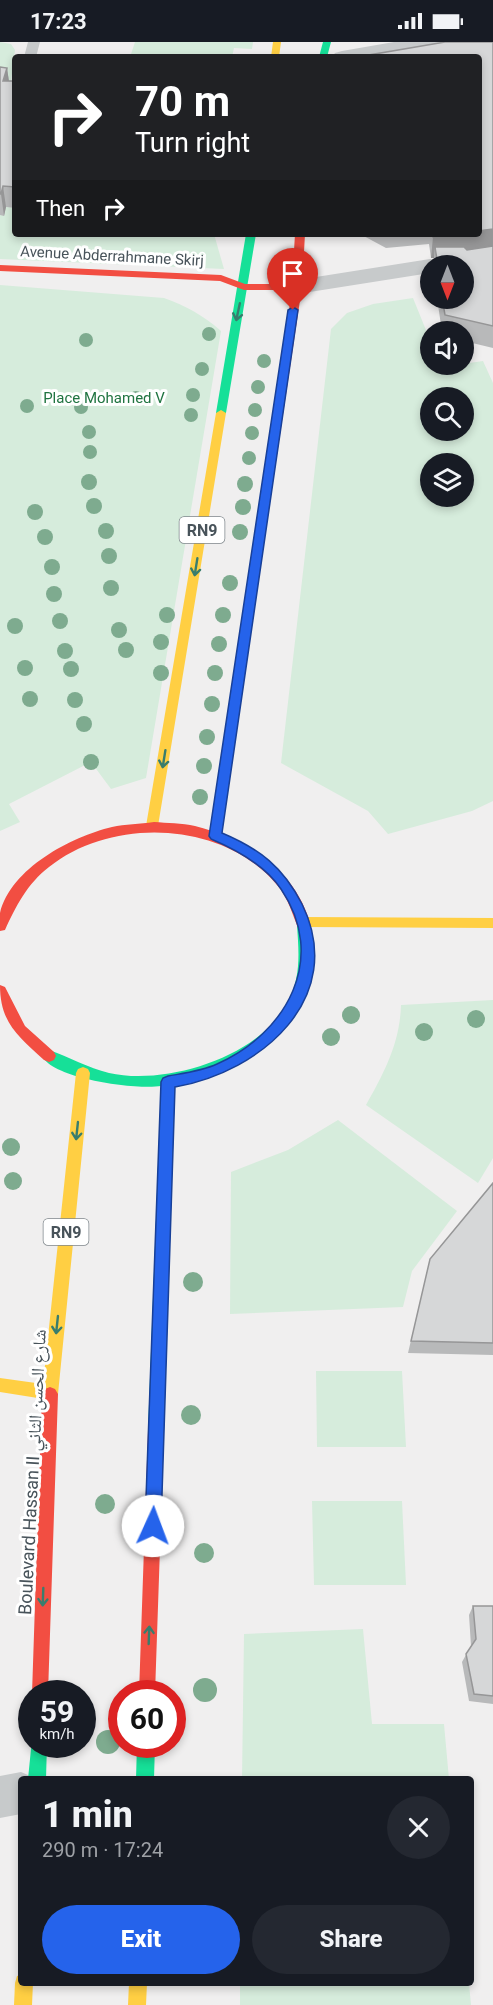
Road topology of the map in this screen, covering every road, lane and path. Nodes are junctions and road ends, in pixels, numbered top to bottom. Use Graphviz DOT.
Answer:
graph roads {
  1 [pos="430,42"];
  2 [pos="360,54"];
  3 [pos="252,237"];
  4 [pos="300,237"];
  5 [pos="0,268"];
  6 [pos="420,268"];
  7 [pos="252,269"];
  8 [pos="294,277"];
  9 [pos="221,278"];
  10 [pos="244,286"];
  11 [pos="152,826"];
  12 [pos="215,836"];
  13 [pos="5,901"];
  14 [pos="304,922"];
  15 [pos="493,923"];
  16 [pos="0,926"];
  17 [pos="0,991"];
  18 [pos="83,1073"];
  19 [pos="168,1082"];
  20 [pos="0,1385"];
  21 [pos="50,1392"];
  22 [pos="40,1680"];
  23 [pos="147,1680"];
  24 [pos="38,1758"];
  25 [pos="146,1758"];
  26 [pos="37,1776"];
  27 [pos="145,1776"];
  28 [pos="18,1794"];
  29 [pos="0,1797"];
  30 [pos="24,1986"];
  31 [pos="138,1986"];
  32 [pos="22,2005"];
  33 [pos="137,2005"];
  1 -- 2 [label="street"];
  3 -- 7 [label="main road, RN9"];
  4 -- 8 [label="main road"];
  5 -- 9 [label="main road, Avenue Abderrahmane Skirj"];
  6 -- 8 [label="street"];
  7 -- 9 [label="main road, Avenue Abderrahmane Skirj"];
  7 -- 10 [label="main road, RN9"];
  8 -- 10 [label="main road, Avenue Abderrahmane Skirj"];
  8 -- 12 [label="main road"];
  9 -- 10 [label="main road, Avenue Abderrahmane Skirj"];
  10 -- 11 [label="main road, RN9, one-way"];
  11 -- 12 [label="main road"];
  11 -- 13 [label="main road"];
  12 -- 14 [label="main road"];
  13 -- 16 [label="main road"];
  14 -- 15 [label="main road"];
  14 -- 19 [label="main road"];
  17 -- 18 [label="main road"];
  18 -- 19 [label="main road"];
  18 -- 21 [label="main road, Boulevard Hassan II شارع الحسن الثاني / RN9, one-way"];
  23 -- 19 [label="main road, one-way"];
  20 -- 21 [label="main road"];
  21 -- 22 [label="main road, Boulevard Hassan II شارع الحسن الثاني / RN9, one-way"];
  24 -- 26 [label="main road"];
  25 -- 27 [label="main road"];
  28 -- 29 [label="street"];
  30 -- 32 [label="main road"];
  31 -- 33 [label="main road"];
}
